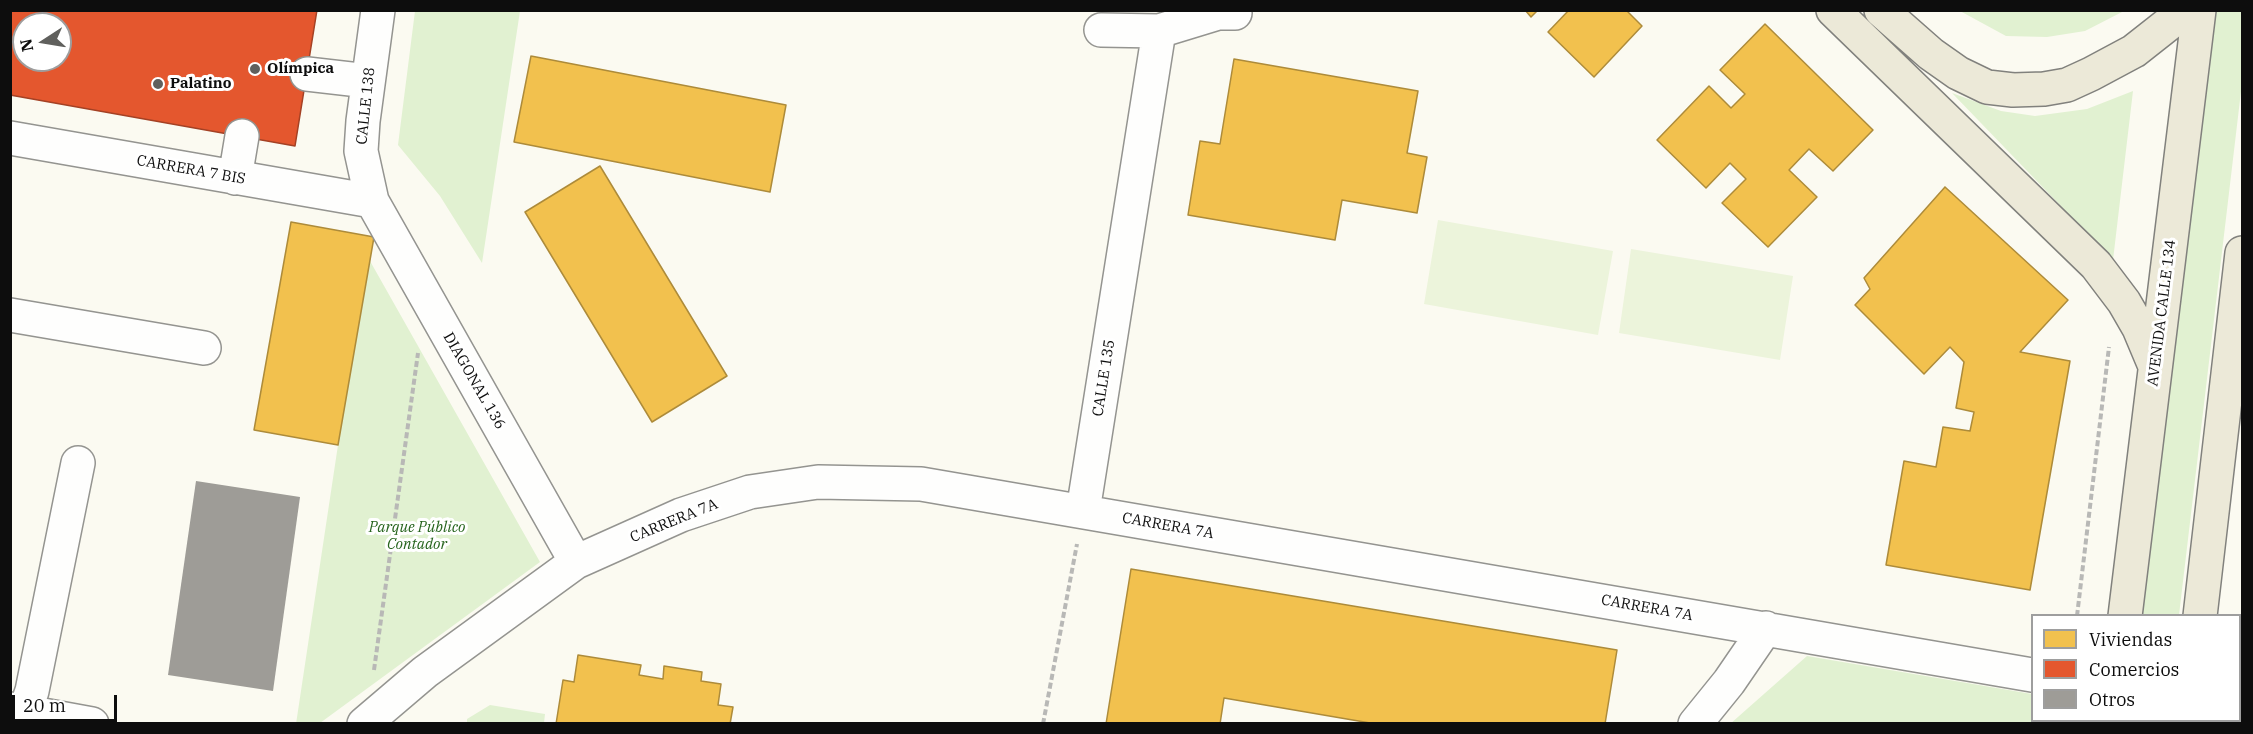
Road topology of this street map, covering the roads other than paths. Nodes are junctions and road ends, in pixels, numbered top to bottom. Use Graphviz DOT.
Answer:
graph roads {
  1 [pos="378,10"];
  2 [pos="1833,10"];
  3 [pos="1881,10"];
  4 [pos="2186,10"];
  5 [pos="2199,10"];
  6 [pos="1235,13"];
  7 [pos="1101,30"];
  8 [pos="1159,31"];
  9 [pos="307,74"];
  10 [pos="368,81"];
  11 [pos="242,136"];
  12 [pos="10,138"];
  13 [pos="235,178"];
  14 [pos="372,201"];
  15 [pos="2242,263"];
  16 [pos="10,315"];
  17 [pos="204,348"];
  18 [pos="2155,367"];
  19 [pos="78,464"];
  20 [pos="1083,511"];
  21 [pos="576,562"];
  22 [pos="2125,614"];
  23 [pos="2200,614"];
  24 [pos="1766,628"];
  25 [pos="2031,675"];
  26 [pos="18,710"];
  27 [pos="365,722"];
  28 [pos="92,723"];
  29 [pos="1695,723"];
  1 -- 10 [label="street, CALLE 138"];
  2 -- 18 [label="main road"];
  3 -- 4 [label="main road"];
  5 -- 18 [label="main road, AVENIDA CALLE 134"];
  6 -- 8 [label="street"];
  7 -- 8 [label="street"];
  8 -- 20 [label="street, CALLE 135"];
  9 -- 10 [label="street"];
  10 -- 14 [label="street, CALLE 138"];
  11 -- 13 [label="street"];
  12 -- 13 [label="street, CARRERA 7 BIS"];
  13 -- 14 [label="street, CARRERA 7 BIS"];
  14 -- 21 [label="street, DIAGONAL 136"];
  15 -- 23 [label="main road"];
  16 -- 17 [label="street"];
  18 -- 22 [label="main road, AVENIDA CALLE 134"];
  19 -- 26 [label="street"];
  20 -- 21 [label="street, CARRERA 7A"];
  20 -- 24 [label="street, CARRERA 7A"];
  21 -- 27 [label="street, CARRERA 7A"];
  24 -- 25 [label="street, CARRERA 7A"];
  24 -- 29 [label="street"];
  26 -- 28 [label="street"];
}
